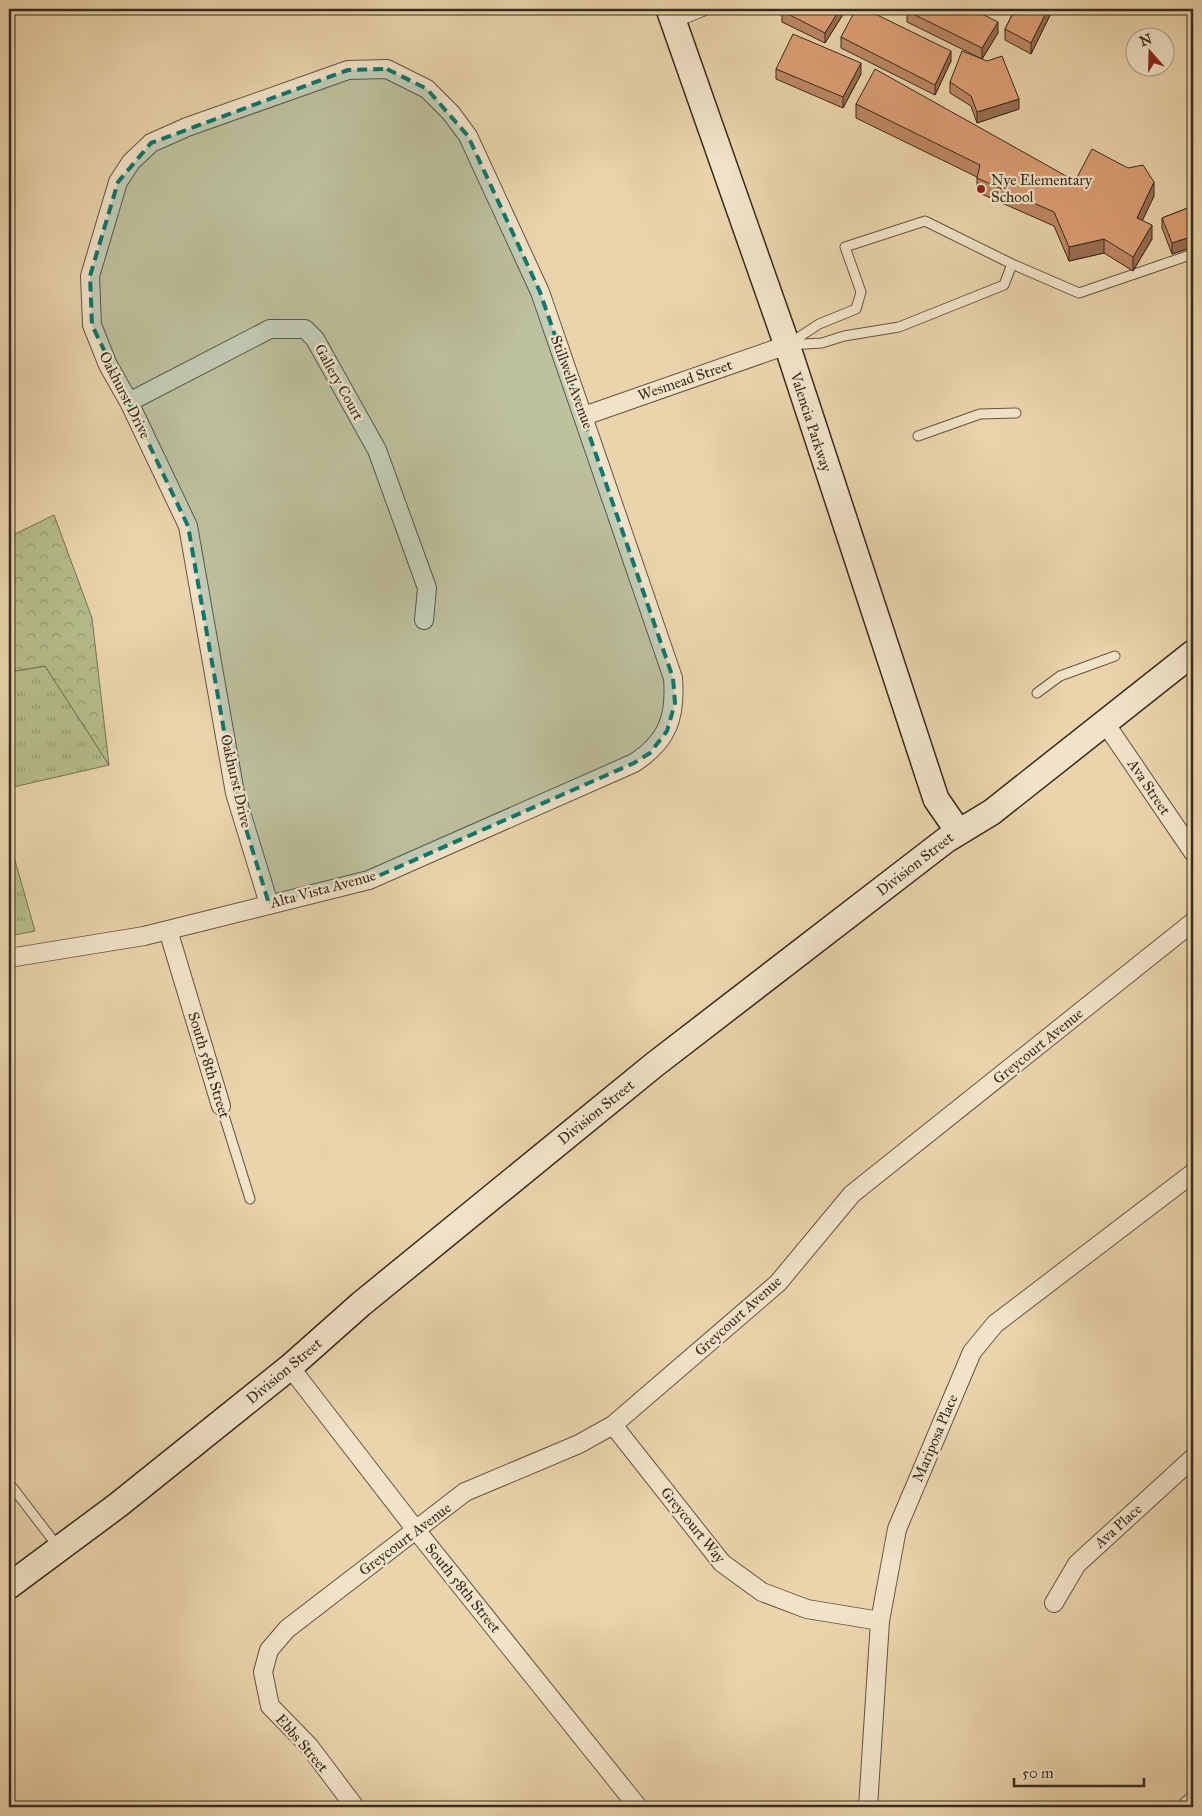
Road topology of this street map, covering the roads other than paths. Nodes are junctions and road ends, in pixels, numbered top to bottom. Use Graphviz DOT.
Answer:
graph roads {
  1 [pos="709,9"];
  2 [pos="671,16"];
  3 [pos="394,72"];
  4 [pos="1193,254"];
  5 [pos="1012,264"];
  6 [pos="787,345"];
  7 [pos="130,402"];
  8 [pos="1016,413"];
  9 [pos="584,416"];
  10 [pos="918,436"];
  11 [pos="424,620"];
  12 [pos="1193,653"];
  13 [pos="1115,656"];
  14 [pos="1037,693"];
  15 [pos="1105,723"];
  16 [pos="667,731"];
  17 [pos="958,832"];
  18 [pos="1193,852"];
  19 [pos="268,904"];
  20 [pos="1193,922"];
  21 [pos="168,930"];
  22 [pos="9,958"];
  23 [pos="221,1106"];
  24 [pos="1193,1173"];
  25 [pos="250,1199"];
  26 [pos="290,1367"];
  27 [pos="613,1425"];
  28 [pos="1193,1458"];
  29 [pos="9,1483"];
  30 [pos="416,1530"];
  31 [pos="60,1549"];
  32 [pos="9,1586"];
  33 [pos="1054,1604"];
  34 [pos="880,1621"];
  35 [pos="263,1672"];
  36 [pos="1193,1801"];
  37 [pos="355,1807"];
  38 [pos="638,1807"];
  39 [pos="868,1807"];
  40 [pos="1186,1807"];
  1 -- 2 [label="lane"];
  2 -- 6 [label="main road, Valencia Parkway"];
  3 -- 7 [label="street, Oakhurst Drive"];
  3 -- 9 [label="street, Stillwell Avenue"];
  4 -- 5 [label="lane"];
  5 -- 6 [label="lane"];
  5 -- 6 [label="lane"];
  6 -- 9 [label="street, Wesmead Street"];
  6 -- 17 [label="main road, Valencia Parkway"];
  7 -- 11 [label="street, Gallery Court"];
  7 -- 19 [label="street, Oakhurst Drive"];
  8 -- 10 [label="lane"];
  9 -- 16 [label="street, Stillwell Avenue"];
  12 -- 15 [label="main road, Division Street"];
  13 -- 14 [label="lane"];
  15 -- 17 [label="main road, Division Street"];
  15 -- 18 [label="street, Ava Street"];
  16 -- 19 [label="street, Alta Vista Avenue"];
  17 -- 26 [label="main road, Division Street"];
  19 -- 21 [label="street, Alta Vista Avenue"];
  20 -- 27 [label="street, Greycourt Avenue"];
  21 -- 22 [label="street, Alta Vista Avenue"];
  21 -- 23 [label="street, South 58th Street"];
  23 -- 25 [label="lane, South 58th Street"];
  24 -- 34 [label="street, Mariposa Place"];
  26 -- 30 [label="street, South 58th Street"];
  26 -- 31 [label="main road, Division Street"];
  27 -- 30 [label="street, Greycourt Avenue"];
  27 -- 34 [label="street, Greycourt Way"];
  28 -- 33 [label="street, Ava Place"];
  29 -- 31 [label="lane"];
  30 -- 35 [label="street, Greycourt Avenue"];
  30 -- 38 [label="street, South 58th Street"];
  31 -- 32 [label="main road, Division Street"];
  34 -- 39 [label="street, Mariposa Place"];
  35 -- 37 [label="street, Ebbs Street"];
  36 -- 40 [label="street"];
}
